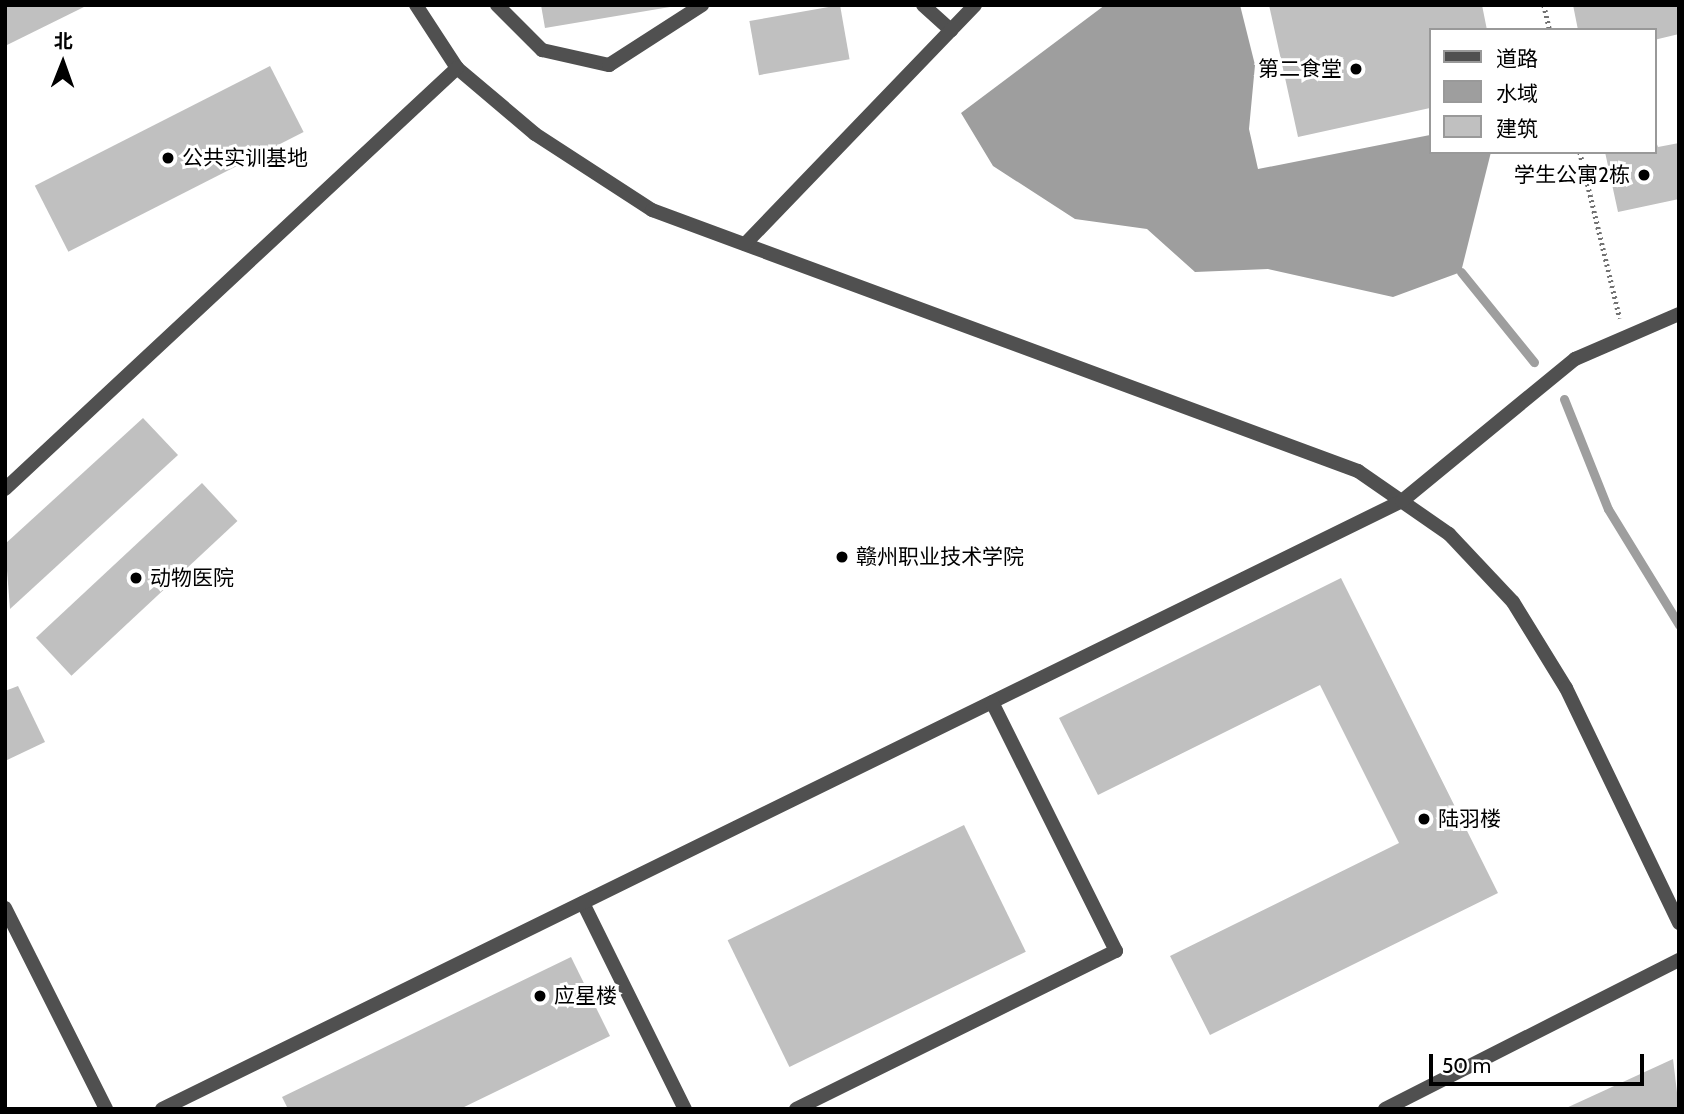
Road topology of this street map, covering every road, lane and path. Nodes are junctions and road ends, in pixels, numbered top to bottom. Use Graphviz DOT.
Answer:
graph roads {
  1 [pos="416,5"];
  2 [pos="497,5"];
  3 [pos="702,5"];
  4 [pos="923,5"];
  5 [pos="975,5"];
  6 [pos="1544,5"];
  7 [pos="1550,28"];
  8 [pos="951,30"];
  9 [pos="457,68"];
  10 [pos="1580,154"];
  11 [pos="745,244"];
  12 [pos="1679,314"];
  13 [pos="1625,335"];
  14 [pos="5,489"];
  15 [pos="1402,501"];
  16 [pos="992,702"];
  17 [pos="583,903"];
  18 [pos="5,908"];
  19 [pos="1679,923"];
  20 [pos="1679,960"];
  21 [pos="106,1109"];
  22 [pos="163,1109"];
  23 [pos="685,1109"];
  24 [pos="796,1109"];
  25 [pos="1385,1109"];
  1 -- 9 [label="street"];
  2 -- 3 [label="street"];
  4 -- 8 [label="street"];
  5 -- 8 [label="street"];
  6 -- 7 [label="path"];
  8 -- 11 [label="street"];
  9 -- 11 [label="street"];
  9 -- 14 [label="street"];
  10 -- 13 [label="path"];
  11 -- 15 [label="street"];
  12 -- 13 [label="street"];
  13 -- 15 [label="street"];
  15 -- 16 [label="street"];
  15 -- 19 [label="street"];
  16 -- 17 [label="street"];
  16 -- 24 [label="street"];
  17 -- 22 [label="street"];
  17 -- 23 [label="street"];
  18 -- 21 [label="street"];
  20 -- 25 [label="street"];
}
